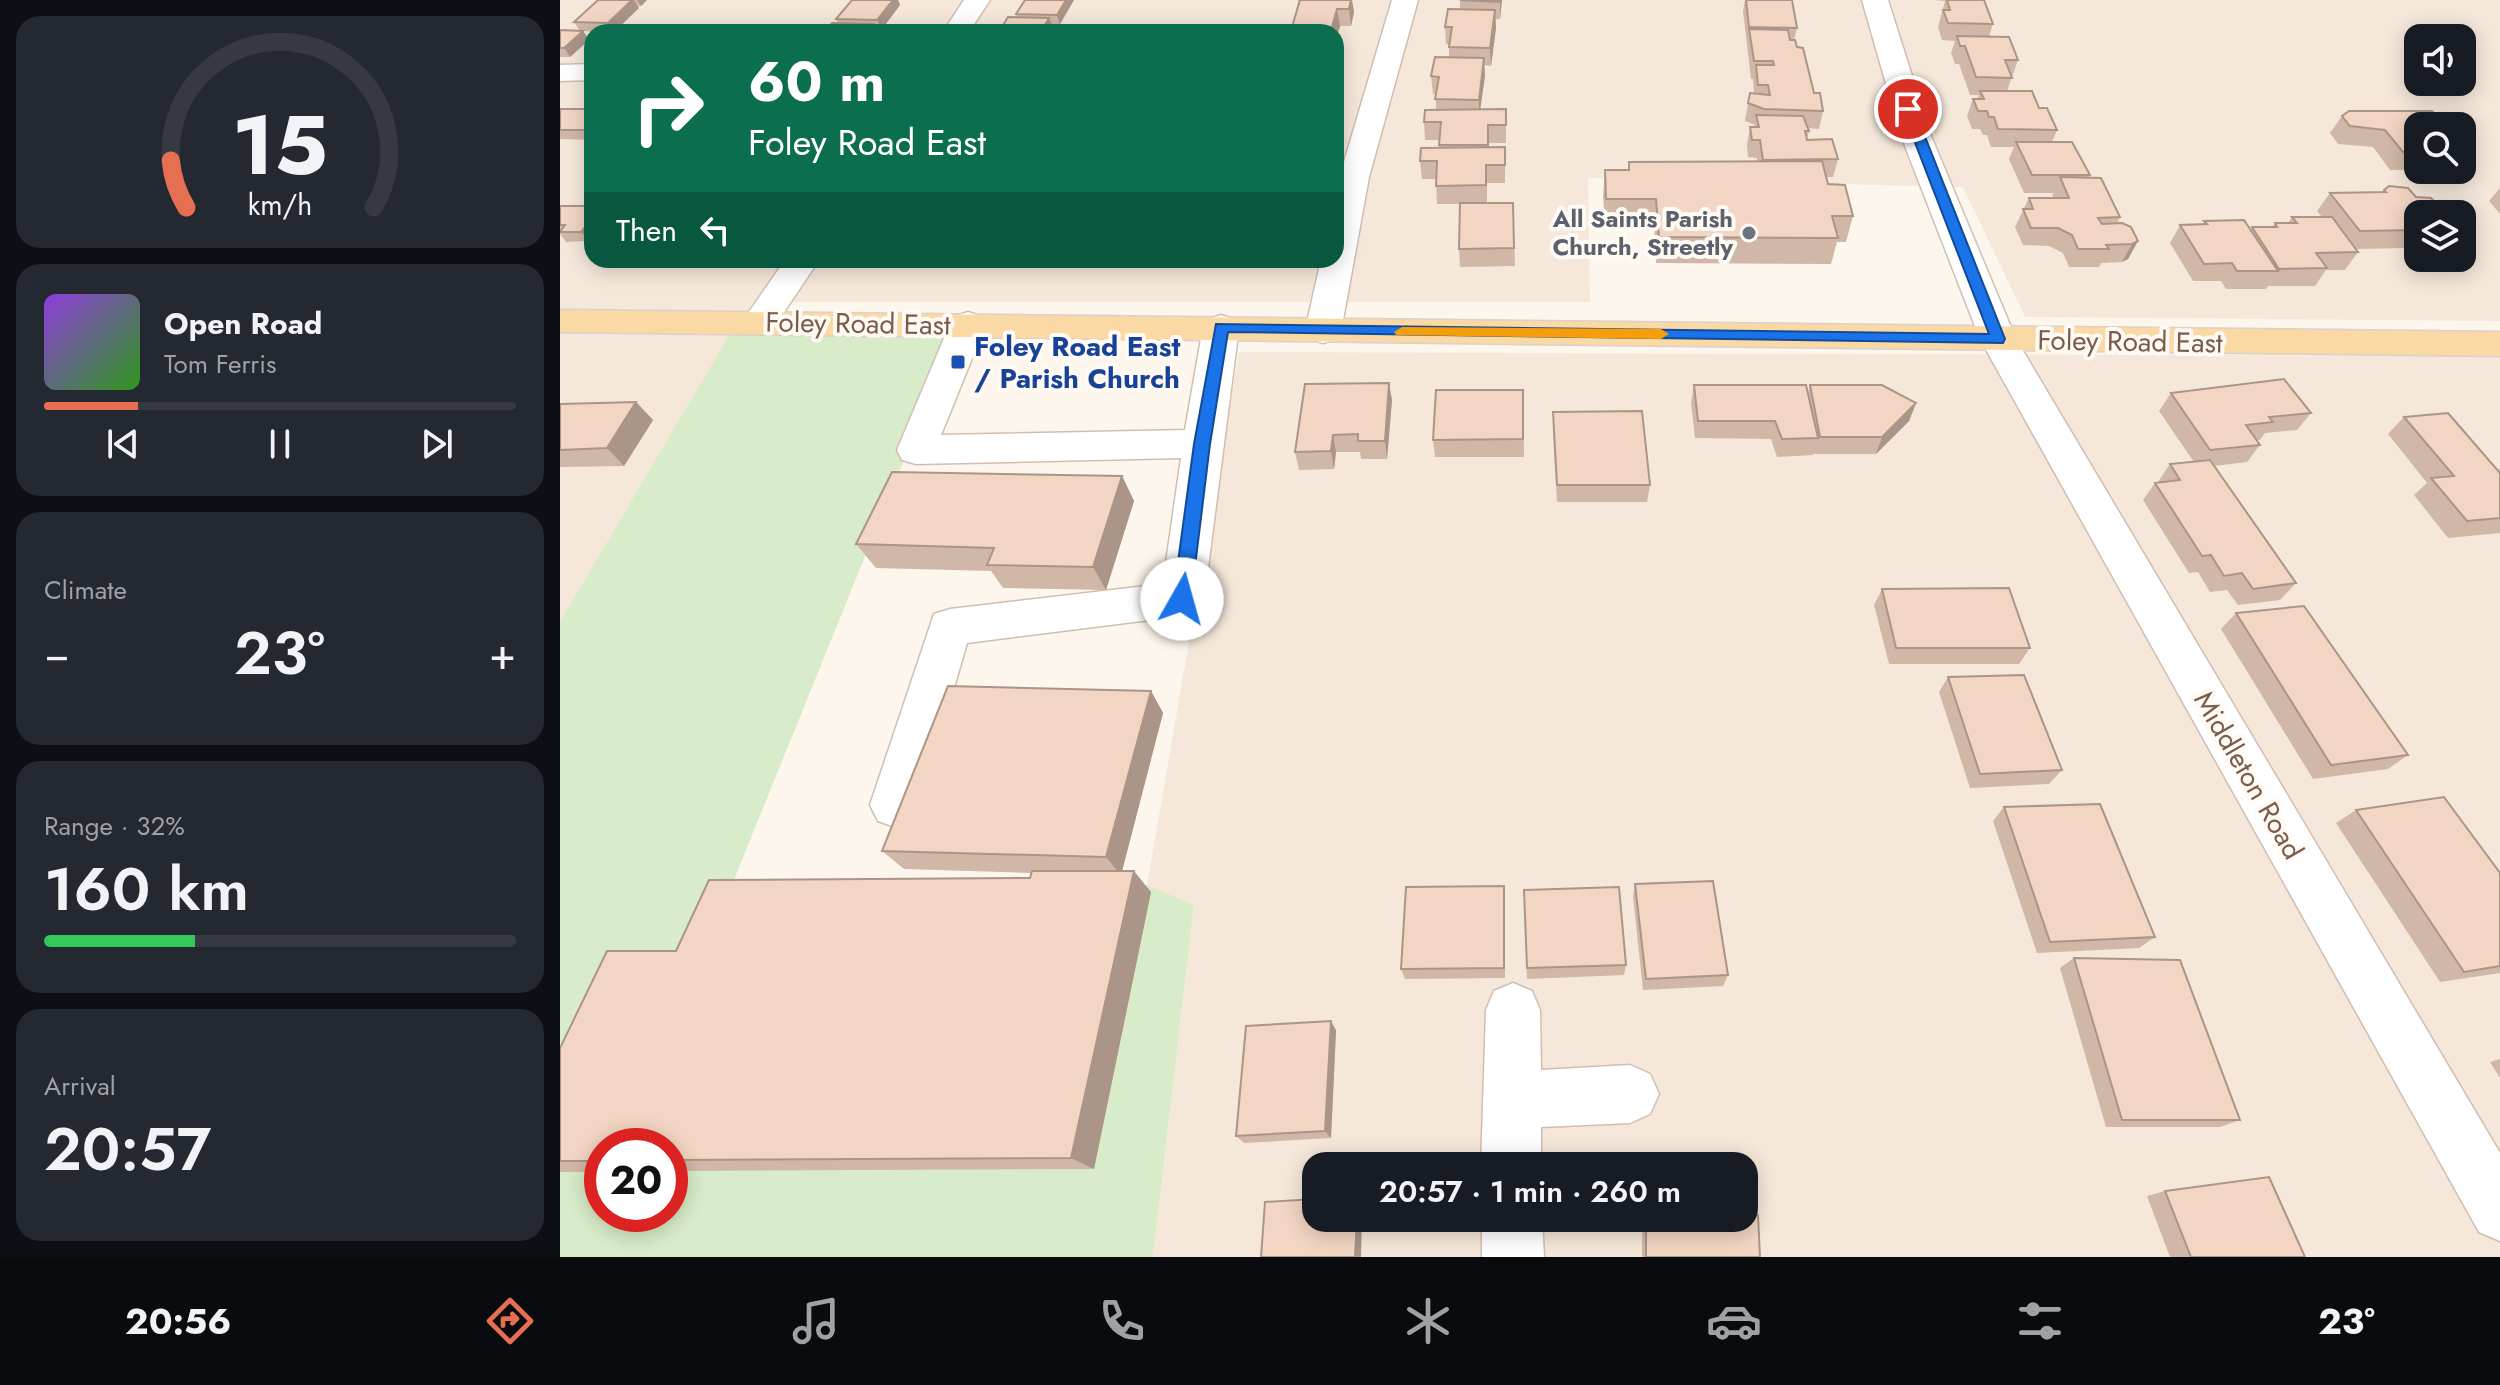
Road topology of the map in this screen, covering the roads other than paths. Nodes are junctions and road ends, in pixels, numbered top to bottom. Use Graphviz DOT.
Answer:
graph roads {
  1 [pos="977,0"];
  2 [pos="1405,0"];
  3 [pos="1875,0"];
  4 [pos="961,24"];
  5 [pos="584,72"];
  6 [pos="560,73"];
  7 [pos="1344,227"];
  8 [pos="797,268"];
  9 [pos="1336,268"];
  10 [pos="560,321"];
  11 [pos="760,322"];
  12 [pos="968,324"];
  13 [pos="1221,327"];
  14 [pos="1323,331"];
  15 [pos="1998,339"];
  16 [pos="2500,344"];
  17 [pos="1202,444"];
  18 [pos="895,805"];
  19 [pos="1513,1010"];
  20 [pos="1630,1094"];
  21 [pos="1510,1100"];
  22 [pos="1511,1152"];
  23 [pos="2500,1211"];
  24 [pos="1512,1232"];
  25 [pos="1513,1257"];
  1 -- 4 [label="street"];
  2 -- 7 [label="street"];
  3 -- 15 [label="street, Middleton Road"];
  5 -- 6 [label="street"];
  8 -- 11 [label="street"];
  9 -- 14 [label="street"];
  10 -- 11 [label="main road, Foley Road East"];
  11 -- 12 [label="main road, Foley Road East"];
  12 -- 13 [label="main road, Foley Road East"];
  12 -- 17 [label="street"];
  13 -- 14 [label="main road, Foley Road East"];
  13 -- 17 [label="street"];
  14 -- 15 [label="main road, Foley Road East"];
  15 -- 16 [label="main road, Foley Road East"];
  15 -- 23 [label="street, Middleton Road"];
  17 -- 18 [label="street"];
  19 -- 21 [label="street"];
  20 -- 21 [label="street"];
  21 -- 22 [label="street"];
  24 -- 25 [label="street"];
}
